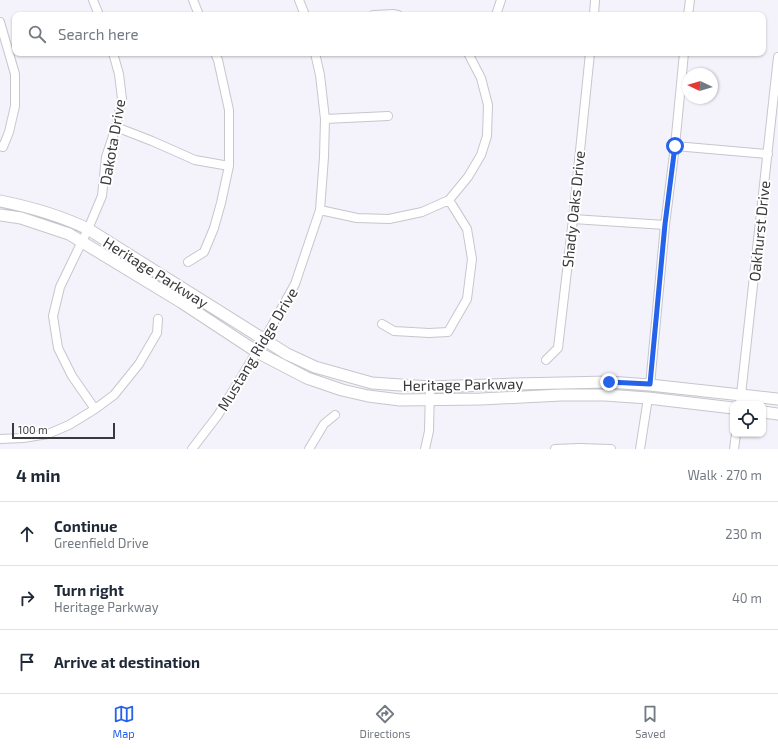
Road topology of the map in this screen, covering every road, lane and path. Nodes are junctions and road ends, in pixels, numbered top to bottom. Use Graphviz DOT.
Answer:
graph roads {
  1 [pos="93,0"];
  2 [pos="193,0"];
  3 [pos="298,0"];
  4 [pos="501,0"];
  5 [pos="595,0"];
  6 [pos="690,0"];
  7 [pos="98,12"];
  8 [pos="199,12"];
  9 [pos="304,12"];
  10 [pos="497,12"];
  11 [pos="594,12"];
  12 [pos="688,12"];
  13 [pos="0,22"];
  14 [pos="114,56"];
  15 [pos="216,56"];
  16 [pos="317,56"];
  17 [pos="470,56"];
  18 [pos="590,56"];
  19 [pos="684,56"];
  20 [pos="778,57"];
  21 [pos="388,116"];
  22 [pos="325,119"];
  23 [pos="116,127"];
  24 [pos="675,146"];
  25 [pos="1,147"];
  26 [pos="768,154"];
  27 [pos="228,166"];
  28 [pos="449,200"];
  29 [pos="0,201"];
  30 [pos="320,210"];
  31 [pos="0,215"];
  32 [pos="573,219"];
  33 [pos="665,224"];
  34 [pos="88,229"];
  35 [pos="82,241"];
  36 [pos="188,262"];
  37 [pos="158,319"];
  38 [pos="382,324"];
  39 [pos="264,340"];
  40 [pos="257,352"];
  41 [pos="546,360"];
  42 [pos="650,384"];
  43 [pos="430,387"];
  44 [pos="648,398"];
  45 [pos="778,398"];
  46 [pos="741,399"];
  47 [pos="430,400"];
  48 [pos="730,408"];
  49 [pos="96,409"];
  50 [pos="766,412"];
  51 [pos="778,414"];
  52 [pos="335,415"];
  53 [pos="736,437"];
  54 [pos="0,439"];
  55 [pos="192,449"];
  56 [pos="309,449"];
  57 [pos="425,449"];
  58 [pos="555,449"];
  59 [pos="611,449"];
  60 [pos="640,449"];
  61 [pos="734,449"];
  1 -- 7 [label="street"];
  2 -- 8 [label="street"];
  3 -- 9 [label="street"];
  4 -- 10 [label="street"];
  5 -- 11 [label="street"];
  6 -- 12 [label="street"];
  13 -- 25 [label="street"];
  14 -- 23 [label="street, Dakota Drive"];
  15 -- 27 [label="street"];
  16 -- 22 [label="street, Mustang Ridge Drive"];
  17 -- 28 [label="street"];
  18 -- 32 [label="street, Shady Oaks Drive"];
  19 -- 24 [label="street"];
  20 -- 26 [label="street, Oakhurst Drive"];
  21 -- 22 [label="street"];
  22 -- 30 [label="street, Mustang Ridge Drive"];
  23 -- 27 [label="street"];
  23 -- 34 [label="street, Dakota Drive"];
  24 -- 26 [label="street"];
  24 -- 33 [label="street"];
  26 -- 46 [label="street, Oakhurst Drive"];
  27 -- 36 [label="street"];
  28 -- 30 [label="street"];
  28 -- 38 [label="street"];
  29 -- 34 [label="main road, Heritage Parkway"];
  30 -- 39 [label="street, Mustang Ridge Drive"];
  31 -- 35 [label="main road, Heritage Parkway"];
  32 -- 33 [label="street"];
  32 -- 41 [label="street, Shady Oaks Drive"];
  33 -- 42 [label="street"];
  34 -- 35 [label="street, Dakota Drive"];
  34 -- 39 [label="main road, Heritage Parkway"];
  35 -- 40 [label="main road, Heritage Parkway"];
  35 -- 49 [label="street, Dakota Drive"];
  37 -- 49 [label="street"];
  39 -- 40 [label="street, Mustang Ridge Drive"];
  39 -- 43 [label="main road, Heritage Parkway"];
  40 -- 47 [label="main road, Heritage Parkway"];
  40 -- 55 [label="street, Mustang Ridge Drive"];
  42 -- 43 [label="main road, Heritage Parkway"];
  42 -- 46 [label="main road, Heritage Parkway"];
  43 -- 47 [label="street"];
  44 -- 47 [label="main road, Heritage Parkway"];
  44 -- 48 [label="main road, Heritage Parkway"];
  44 -- 60 [label="street"];
  45 -- 46 [label="main road, Heritage Parkway"];
  47 -- 57 [label="street"];
  49 -- 54 [label="street"];
  50 -- 51 [label="main road"];
  52 -- 56 [label="street"];
  53 -- 61 [label="street"];
  58 -- 59 [label="street"];
}
